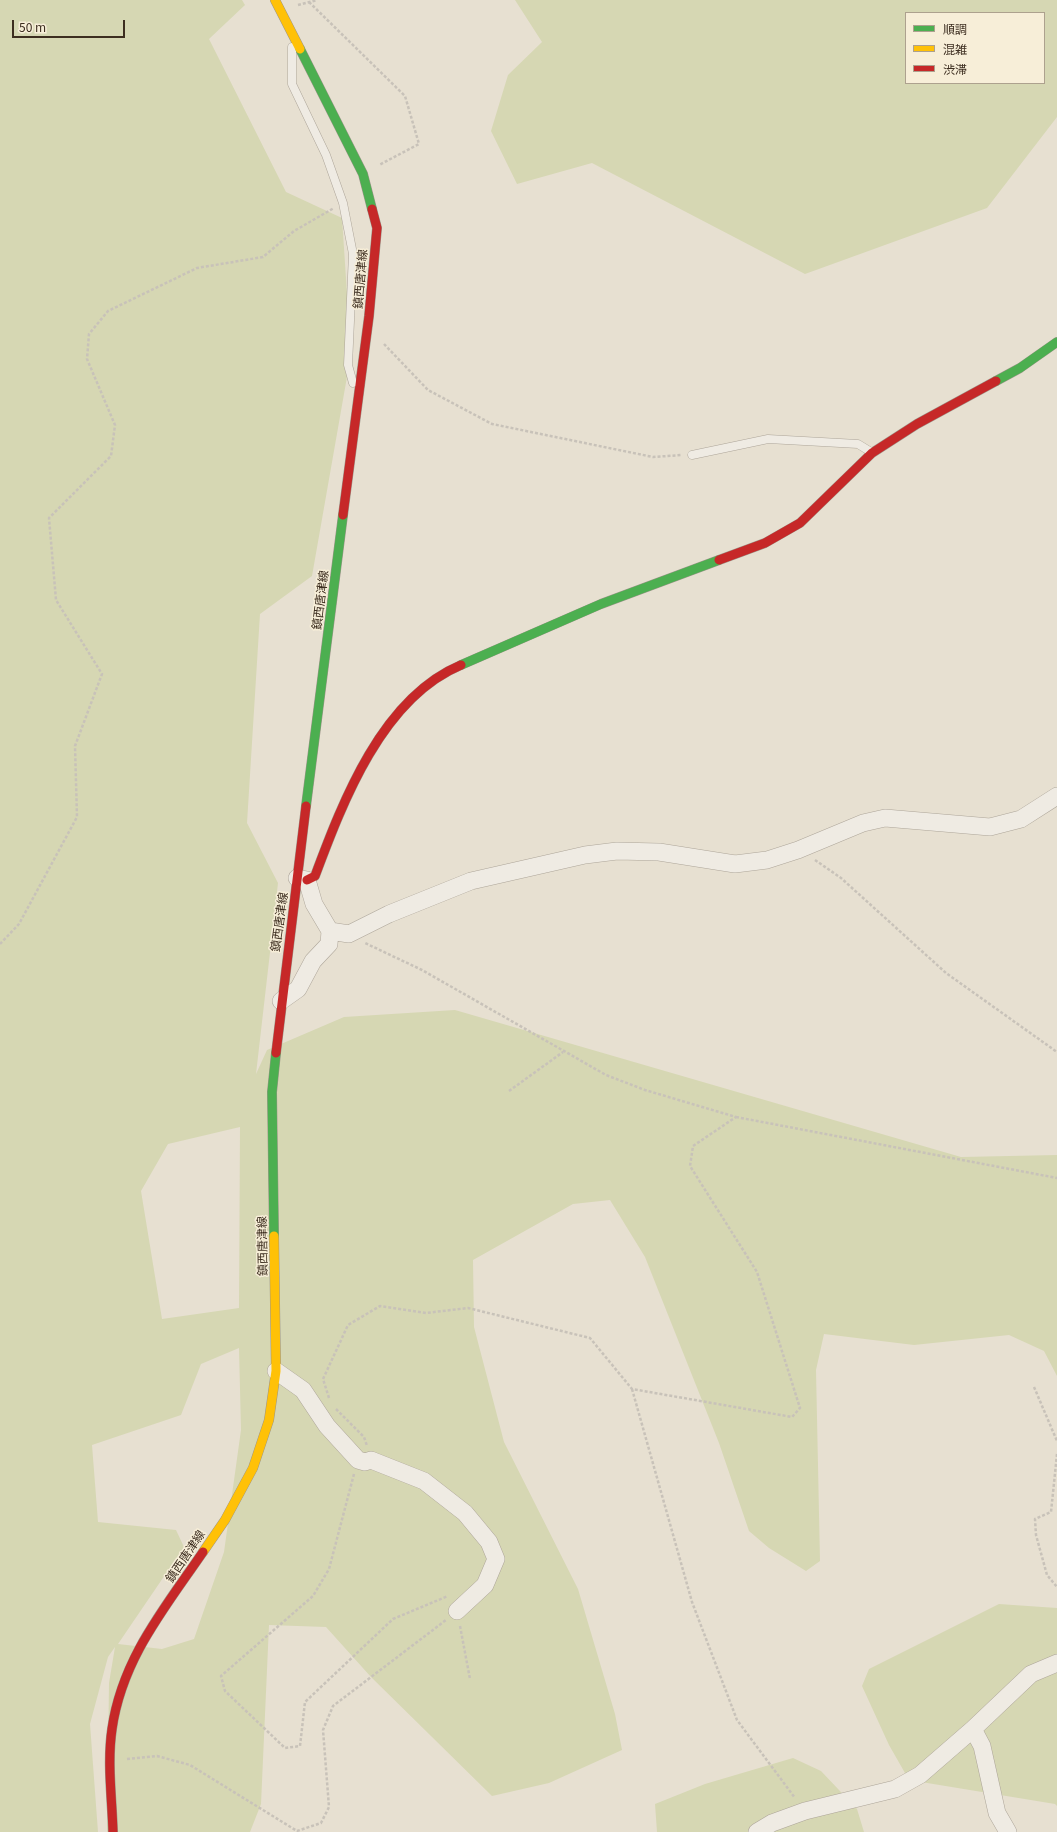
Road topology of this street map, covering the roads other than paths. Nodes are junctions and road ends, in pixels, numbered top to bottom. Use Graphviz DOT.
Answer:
graph roads {
  1 [pos="275,0"];
  2 [pos="292,33"];
  3 [pos="1057,342"];
  4 [pos="358,399"];
  5 [pos="872,453"];
  6 [pos="692,454"];
  7 [pos="1057,796"];
  8 [pos="302,879"];
  9 [pos="330,931"];
  10 [pos="280,1001"];
  11 [pos="276,1371"];
  12 [pos="457,1611"];
  13 [pos="1057,1663"];
  14 [pos="974,1729"];
  15 [pos="113,1832"];
  16 [pos="757,1832"];
  17 [pos="1008,1832"];
  1 -- 2 [label="main road, 鎮西唐津線"];
  2 -- 4 [label="lane"];
  2 -- 4 [label="main road, 鎮西唐津線"];
  3 -- 5 [label="main road"];
  4 -- 8 [label="main road, 鎮西唐津線"];
  5 -- 6 [label="lane"];
  5 -- 8 [label="main road"];
  7 -- 9 [label="street"];
  8 -- 9 [label="street"];
  8 -- 10 [label="main road, 鎮西唐津線"];
  9 -- 10 [label="street"];
  10 -- 11 [label="main road, 鎮西唐津線"];
  11 -- 12 [label="street"];
  11 -- 15 [label="main road, 鎮西唐津線"];
  13 -- 14 [label="street"];
  14 -- 16 [label="street"];
  14 -- 17 [label="street"];
}
